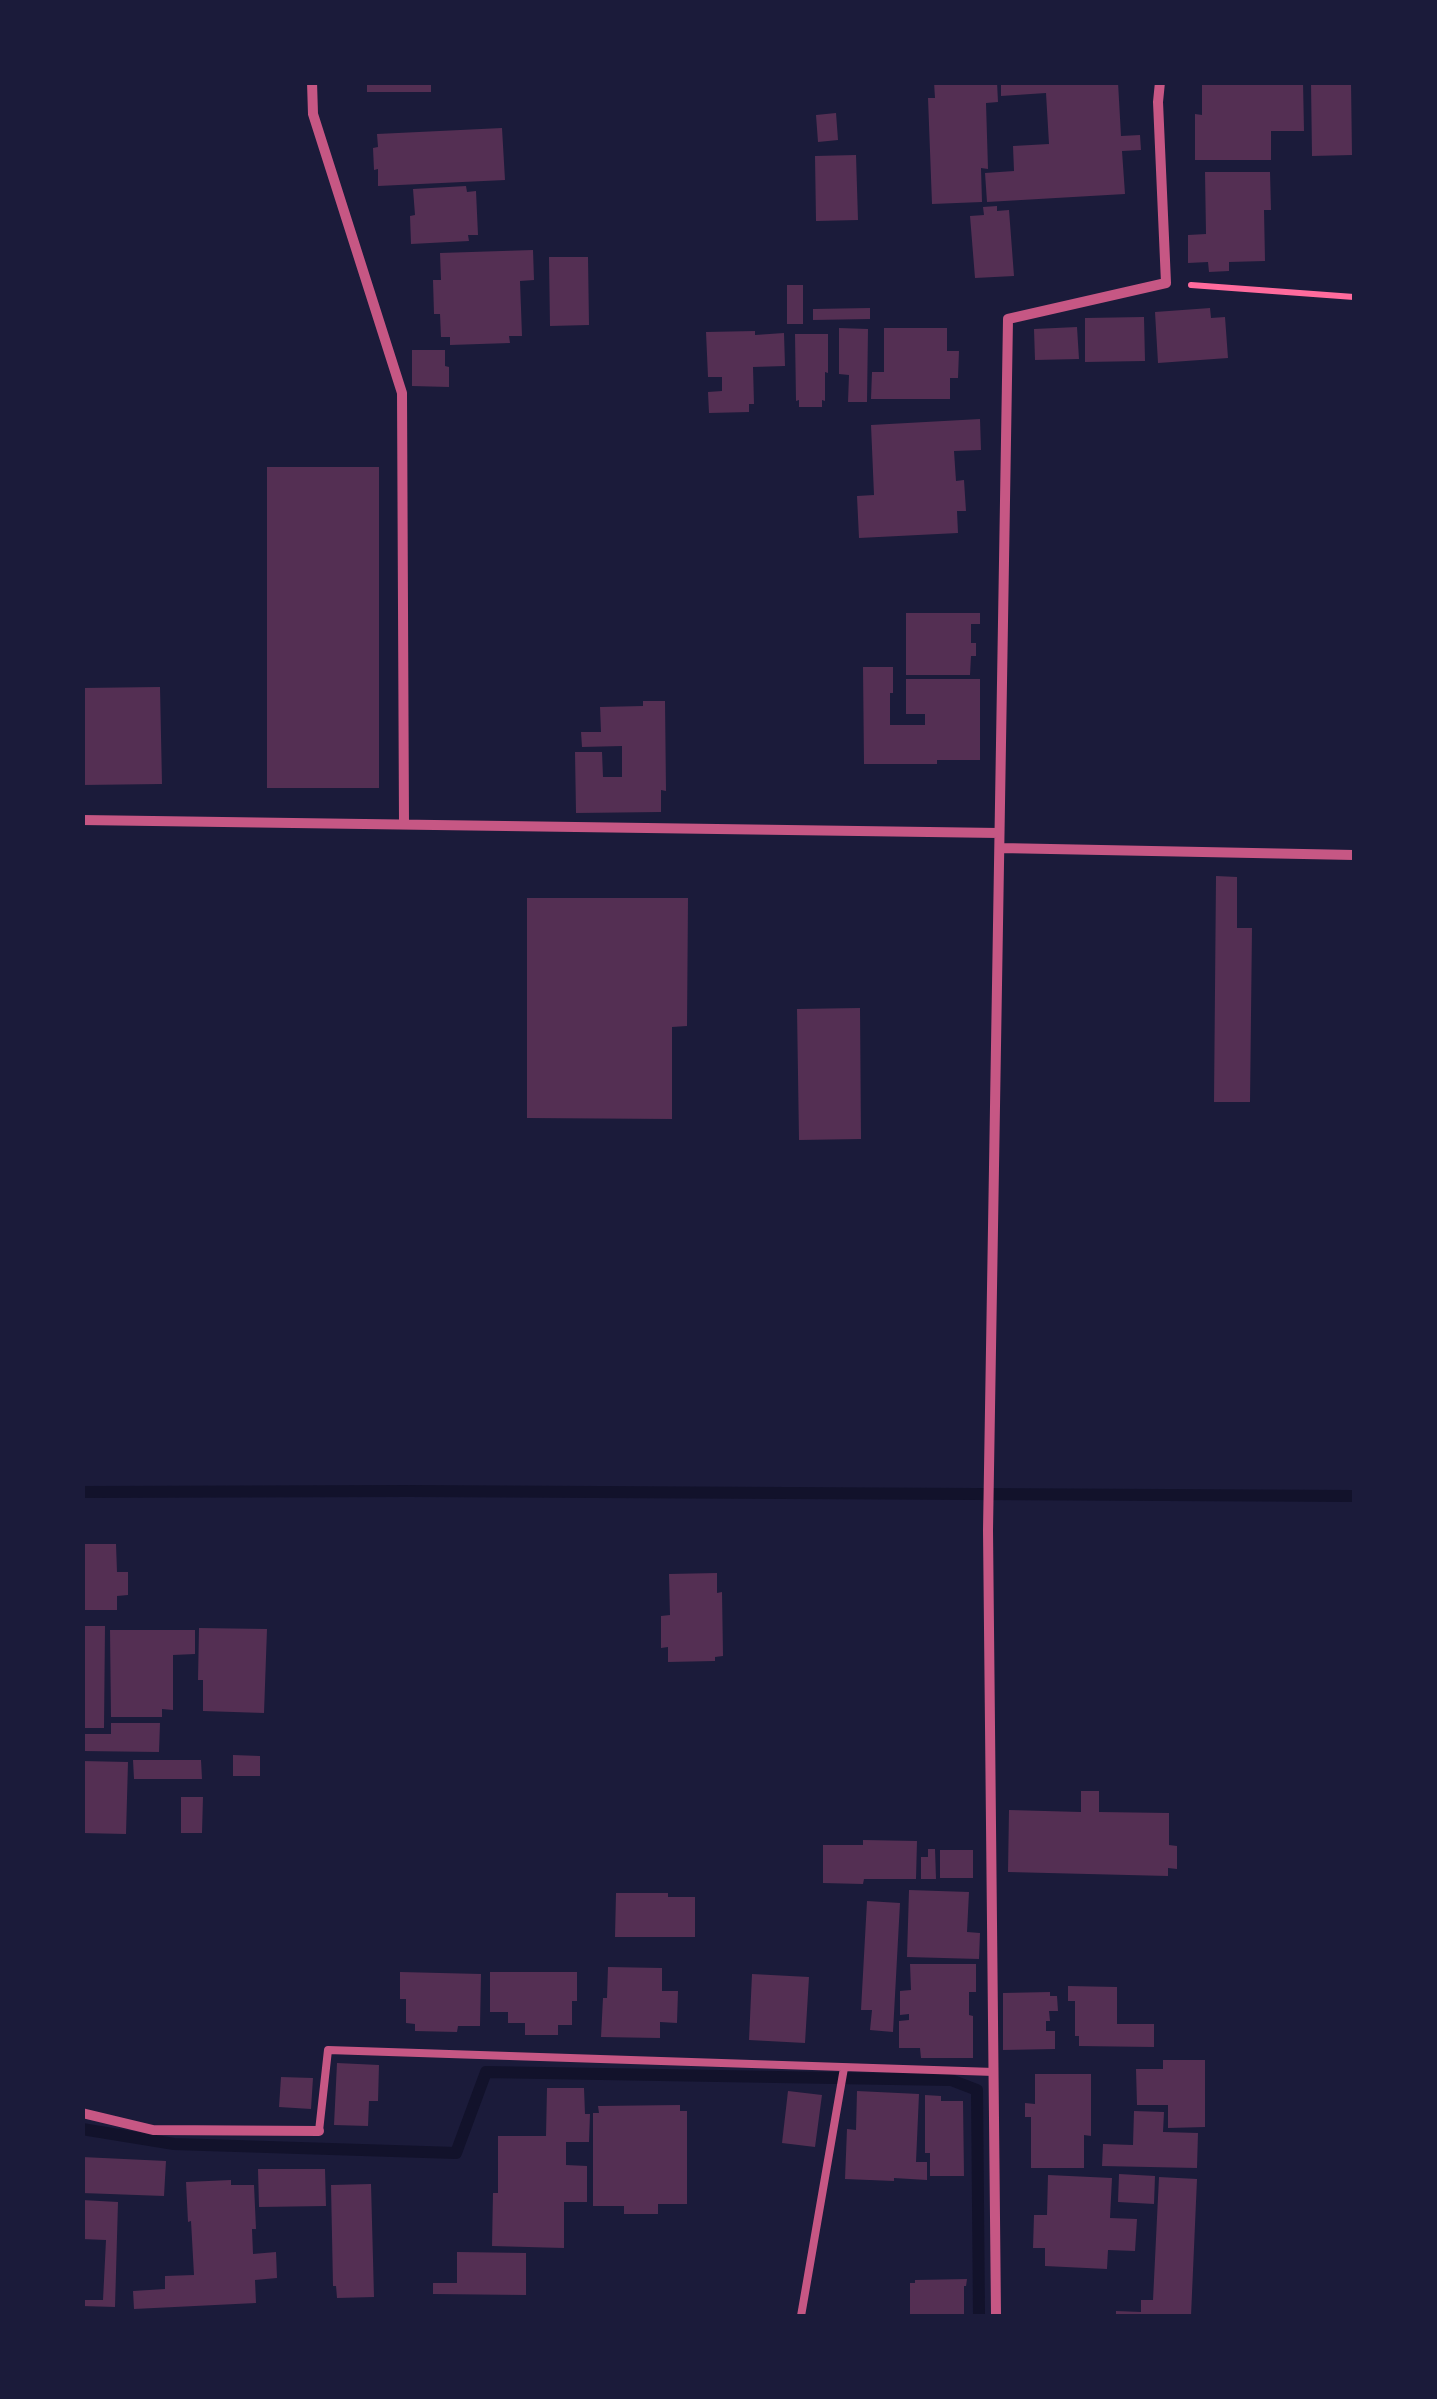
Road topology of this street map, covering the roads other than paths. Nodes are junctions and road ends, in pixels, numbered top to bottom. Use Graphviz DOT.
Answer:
graph roads {
  1 [pos="312,82"];
  2 [pos="1160,82"];
  3 [pos="82,820"];
  4 [pos="404,824"];
  5 [pos="999,833"];
  6 [pos="1000,848"];
  7 [pos="1354,855"];
  8 [pos="844,2068"];
  9 [pos="994,2072"];
  10 [pos="82,2113"];
  11 [pos="319,2131"];
  12 [pos="801,2316"];
  13 [pos="996,2316"];
  1 -- 4 [label="street"];
  2 -- 5 [label="street"];
  3 -- 4 [label="street"];
  4 -- 5 [label="street"];
  5 -- 6 [label="street"];
  6 -- 7 [label="street"];
  6 -- 9 [label="street"];
  8 -- 9 [label="lane"];
  8 -- 11 [label="lane"];
  8 -- 12 [label="lane"];
  9 -- 13 [label="street"];
  10 -- 11 [label="street"];
}
